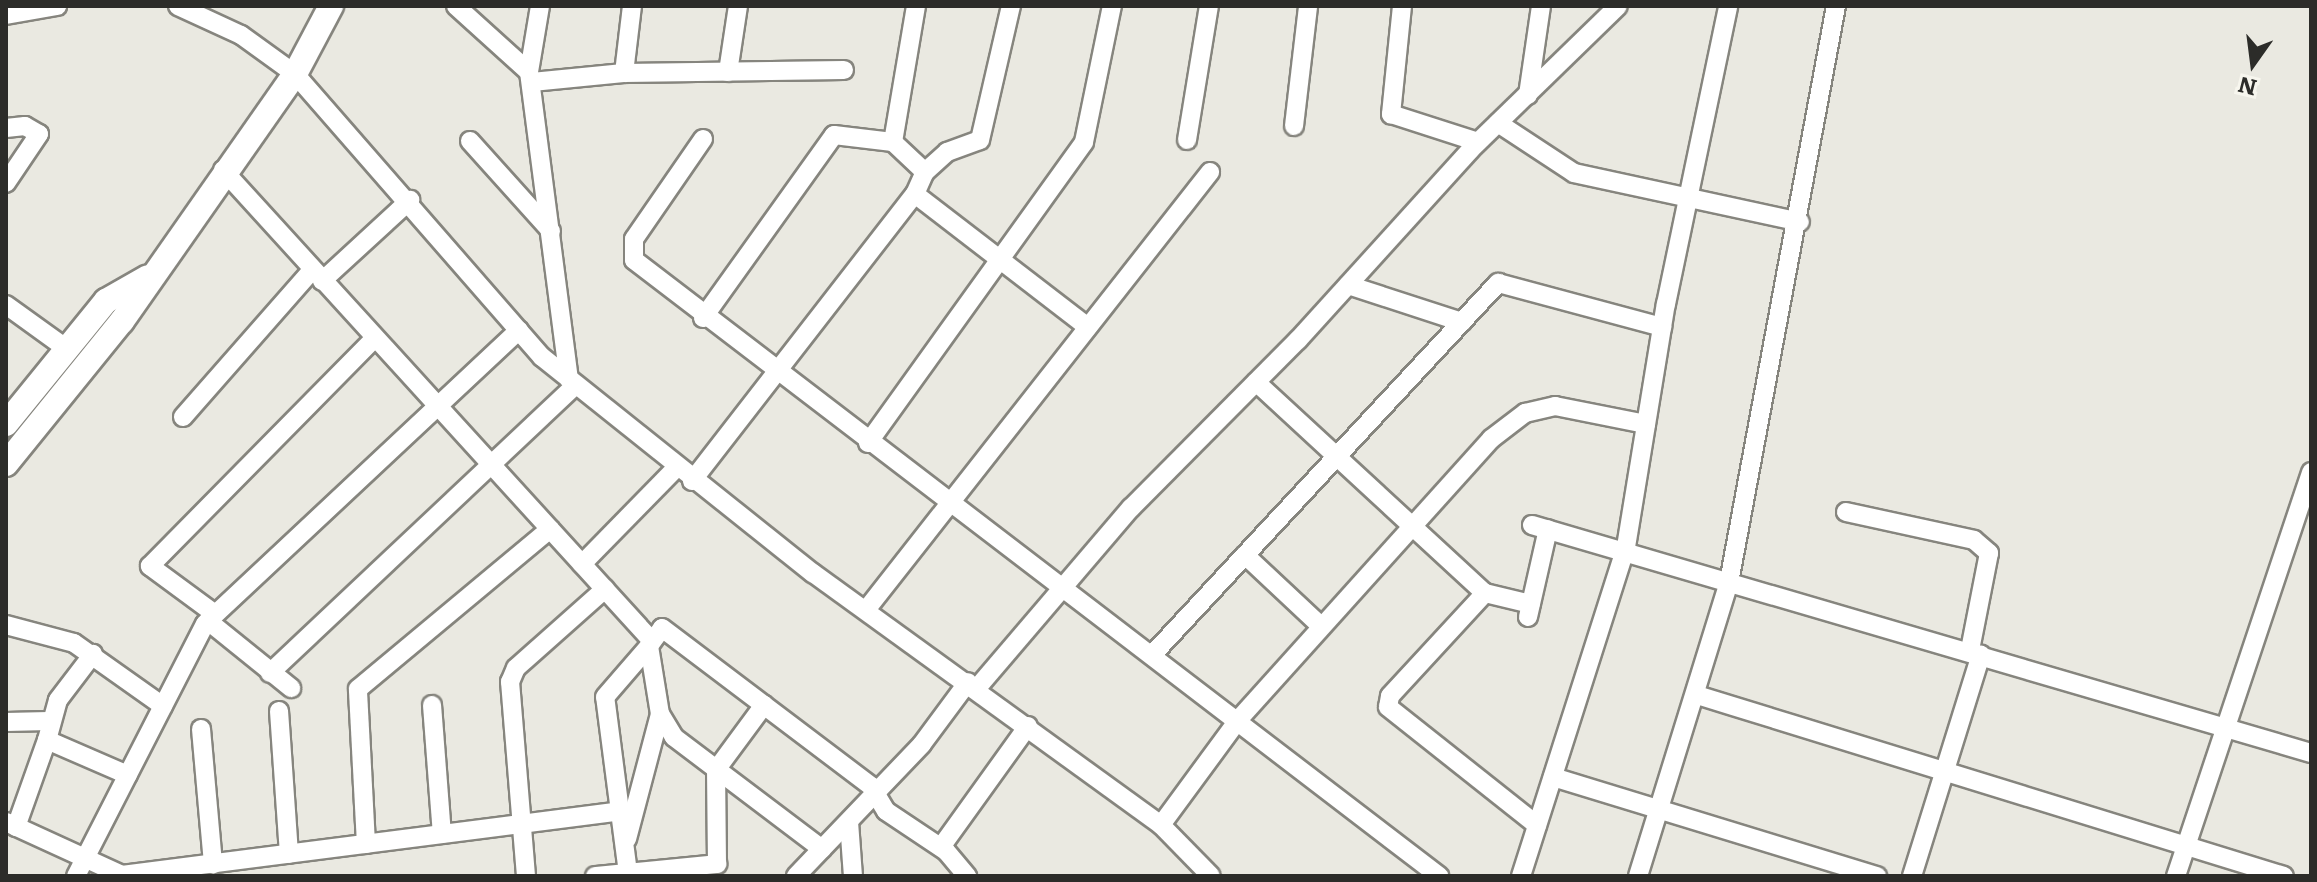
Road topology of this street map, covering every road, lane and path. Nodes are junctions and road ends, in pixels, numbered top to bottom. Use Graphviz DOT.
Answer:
graph roads {
  1 [pos="57,6"];
  2 [pos="178,6"];
  3 [pos="331,6"];
  4 [pos="456,6"];
  5 [pos="540,6"];
  6 [pos="632,6"];
  7 [pos="738,6"];
  8 [pos="916,6"];
  9 [pos="1011,6"];
  10 [pos="1112,6"];
  11 [pos="1209,6"];
  12 [pos="1308,6"];
  13 [pos="1402,6"];
  14 [pos="1541,6"];
  15 [pos="1618,6"];
  16 [pos="1728,6"];
  17 [pos="1836,6"];
  18 [pos="6,15"];
  19 [pos="844,70"];
  20 [pos="728,72"];
  21 [pos="624,73"];
  22 [pos="295,74"];
  23 [pos="530,77"];
  24 [pos="1528,95"];
  25 [pos="1498,123"];
  26 [pos="1294,126"];
  27 [pos="6,128"];
  28 [pos="703,139"];
  29 [pos="1187,140"];
  30 [pos="470,141"];
  31 [pos="893,142"];
  32 [pos="1478,142"];
  33 [pos="223,170"];
  34 [pos="925,172"];
  35 [pos="1210,172"];
  36 [pos="6,183"];
  37 [pos="915,194"];
  38 [pos="1692,194"];
  39 [pos="410,200"];
  40 [pos="1800,222"];
  41 [pos="551,231"];
  42 [pos="997,263"];
  43 [pos="317,275"];
  44 [pos="148,277"];
  45 [pos="1348,285"];
  46 [pos="6,305"];
  47 [pos="703,318"];
  48 [pos="1462,322"];
  49 [pos="1088,327"];
  50 [pos="1662,327"];
  51 [pos="519,330"];
  52 [pos="373,340"];
  53 [pos="67,349"];
  54 [pos="772,373"];
  55 [pos="572,382"];
  56 [pos="1256,382"];
  57 [pos="437,407"];
  58 [pos="183,417"];
  59 [pos="6,424"];
  60 [pos="1646,424"];
  61 [pos="868,443"];
  62 [pos="1336,457"];
  63 [pos="6,464"];
  64 [pos="491,465"];
  65 [pos="676,468"];
  66 [pos="2311,472"];
  67 [pos="692,481"];
  68 [pos="949,504"];
  69 [pos="1846,512"];
  70 [pos="2304,518"];
  71 [pos="1409,527"];
  72 [pos="550,529"];
  73 [pos="1626,547"];
  74 [pos="1245,555"];
  75 [pos="582,564"];
  76 [pos="1729,582"];
  77 [pos="1065,585"];
  78 [pos="605,589"];
  79 [pos="1485,593"];
  80 [pos="866,610"];
  81 [pos="212,617"];
  82 [pos="6,625"];
  83 [pos="1321,626"];
  84 [pos="651,643"];
  85 [pos="1976,652"];
  86 [pos="93,654"];
  87 [pos="1153,654"];
  88 [pos="270,673"];
  89 [pos="973,685"];
  90 [pos="291,688"];
  91 [pos="1697,695"];
  92 [pos="432,705"];
  93 [pos="764,705"];
  94 [pos="163,706"];
  95 [pos="279,711"];
  96 [pos="660,714"];
  97 [pos="1238,720"];
  98 [pos="6,722"];
  99 [pos="1028,726"];
  100 [pos="2225,727"];
  101 [pos="201,729"];
  102 [pos="48,730"];
  103 [pos="2311,753"];
  104 [pos="716,770"];
  105 [pos="1945,770"];
  106 [pos="128,775"];
  107 [pos="1553,777"];
  108 [pos="876,794"];
  109 [pos="1658,809"];
  110 [pos="622,811"];
  111 [pos="849,822"];
  112 [pos="11,824"];
  113 [pos="521,824"];
  114 [pos="1161,825"];
  115 [pos="1537,825"];
  116 [pos="442,834"];
  117 [pos="625,843"];
  118 [pos="366,844"];
  119 [pos="2185,845"];
  120 [pos="941,847"];
  121 [pos="822,849"];
  122 [pos="289,854"];
  123 [pos="85,858"];
  124 [pos="213,864"];
  125 [pos="628,873"];
  126 [pos="76,876"];
  127 [pos="526,876"];
  128 [pos="595,876"];
  129 [pos="796,876"];
  130 [pos="853,876"];
  131 [pos="967,876"];
  132 [pos="1211,876"];
  133 [pos="1439,876"];
  134 [pos="1521,876"];
  135 [pos="1638,876"];
  136 [pos="1877,876"];
  137 [pos="1912,876"];
  138 [pos="2176,876"];
  139 [pos="2284,876"];
  1 -- 18 [label="street"];
  2 -- 22 [label="street"];
  3 -- 22 [label="street"];
  4 -- 23 [label="street"];
  5 -- 23 [label="street"];
  6 -- 21 [label="street"];
  7 -- 20 [label="street"];
  8 -- 31 [label="street"];
  9 -- 34 [label="street"];
  10 -- 42 [label="street"];
  11 -- 29 [label="street"];
  12 -- 26 [label="street"];
  13 -- 32 [label="street"];
  14 -- 24 [label="street"];
  15 -- 24 [label="street"];
  16 -- 38 [label="street"];
  17 -- 40 [label="street"];
  19 -- 20 [label="street"];
  20 -- 21 [label="street"];
  21 -- 23 [label="street"];
  22 -- 33 [label="street"];
  22 -- 39 [label="street"];
  23 -- 41 [label="street"];
  24 -- 25 [label="street"];
  25 -- 32 [label="street"];
  25 -- 38 [label="street"];
  27 -- 36 [label="street"];
  28 -- 47 [label="street"];
  30 -- 41 [label="street"];
  31 -- 34 [label="street"];
  31 -- 47 [label="street"];
  32 -- 45 [label="street"];
  33 -- 43 [label="street"];
  33 -- 44 [label="street"];
  34 -- 37 [label="street"];
  35 -- 49 [label="street"];
  37 -- 42 [label="street"];
  37 -- 54 [label="street"];
  38 -- 40 [label="street"];
  38 -- 50 [label="street"];
  39 -- 43 [label="street"];
  39 -- 51 [label="street"];
  40 -- 76 [label="street"];
  41 -- 55 [label="street"];
  42 -- 49 [label="street"];
  42 -- 61 [label="street"];
  43 -- 52 [label="street"];
  43 -- 58 [label="street"];
  44 -- 53 [label="street"];
  44 -- 63 [label="street"];
  45 -- 48 [label="street"];
  45 -- 56 [label="street"];
  46 -- 53 [label="street"];
  47 -- 54 [label="street"];
  48 -- 50 [label="street"];
  48 -- 62 [label="street"];
  49 -- 68 [label="street"];
  50 -- 60 [label="street"];
  51 -- 55 [label="street"];
  51 -- 57 [label="street"];
  52 -- 57 [label="street"];
  52 -- 81 [label="street"];
  53 -- 59 [label="street"];
  54 -- 61 [label="street"];
  54 -- 67 [label="street"];
  55 -- 64 [label="street"];
  55 -- 65 [label="street"];
  56 -- 62 [label="street"];
  56 -- 77 [label="street"];
  57 -- 64 [label="street"];
  57 -- 81 [label="street"];
  60 -- 71 [label="street"];
  60 -- 73 [label="street"];
  61 -- 68 [label="street"];
  62 -- 71 [label="street"];
  62 -- 74 [label="street"];
  64 -- 72 [label="street"];
  64 -- 88 [label="street"];
  65 -- 67 [label="street"];
  65 -- 75 [label="street"];
  66 -- 70 [label="street"];
  67 -- 80 [label="street"];
  68 -- 77 [label="street"];
  68 -- 80 [label="street"];
  69 -- 85 [label="street"];
  70 -- 100 [label="street"];
  71 -- 79 [label="street"];
  71 -- 83 [label="street"];
  72 -- 75 [label="street"];
  72 -- 118 [label="street"];
  73 -- 76 [label="street"];
  73 -- 79 [label="street"];
  73 -- 107 [label="street"];
  74 -- 83 [label="street"];
  74 -- 87 [label="street"];
  75 -- 78 [label="street"];
  76 -- 85 [label="street"];
  76 -- 91 [label="street"];
  77 -- 87 [label="street"];
  77 -- 89 [label="street"];
  78 -- 84 [label="street"];
  78 -- 113 [label="street"];
  79 -- 115 [label="street"];
  80 -- 89 [label="street"];
  81 -- 88 [label="street"];
  81 -- 94 [label="street"];
  82 -- 86 [label="street"];
  83 -- 97 [label="street"];
  84 -- 93 [label="street"];
  84 -- 96 [label="street"];
  84 -- 110 [label="street"];
  85 -- 100 [label="street"];
  85 -- 105 [label="street"];
  86 -- 94 [label="street"];
  86 -- 102 [label="street"];
  87 -- 97 [label="street"];
  88 -- 90 [label="street"];
  89 -- 99 [label="street"];
  89 -- 108 [label="street"];
  91 -- 105 [label="street"];
  91 -- 109 [label="street"];
  92 -- 116 [label="street"];
  93 -- 104 [label="street"];
  93 -- 108 [label="street"];
  94 -- 106 [label="street"];
  95 -- 122 [label="street"];
  96 -- 104 [label="street"];
  96 -- 117 [label="street"];
  97 -- 114 [label="street"];
  97 -- 133 [label="street"];
  98 -- 102 [label="street"];
  99 -- 114 [label="street"];
  99 -- 120 [label="street"];
  100 -- 103 [label="street"];
  100 -- 119 [label="street"];
  101 -- 124 [label="street"];
  102 -- 106 [label="street"];
  102 -- 112 [label="street"];
  104 -- 121 [label="street"];
  104 -- 125 [label="street"];
  105 -- 119 [label="street"];
  105 -- 137 [label="street"];
  106 -- 123 [label="street"];
  107 -- 109 [label="street"];
  107 -- 115 [label="street"];
  108 -- 111 [label="street"];
  108 -- 120 [label="street"];
  109 -- 135 [label="street"];
  109 -- 136 [label="street"];
  110 -- 113 [label="street"];
  110 -- 117 [label="street"];
  111 -- 121 [label="street"];
  111 -- 130 [label="street"];
  112 -- 123 [label="street"];
  113 -- 116 [label="street"];
  113 -- 127 [label="street"];
  114 -- 132 [label="street"];
  115 -- 134 [label="street"];
  116 -- 118 [label="street"];
  117 -- 125 [label="street"];
  118 -- 122 [label="street"];
  119 -- 138 [label="street"];
  119 -- 139 [label="street"];
  120 -- 131 [label="street"];
  121 -- 129 [label="street"];
  122 -- 124 [label="street"];
  123 -- 124 [label="street"];
  123 -- 126 [label="street"];
  125 -- 128 [label="street"];
}
